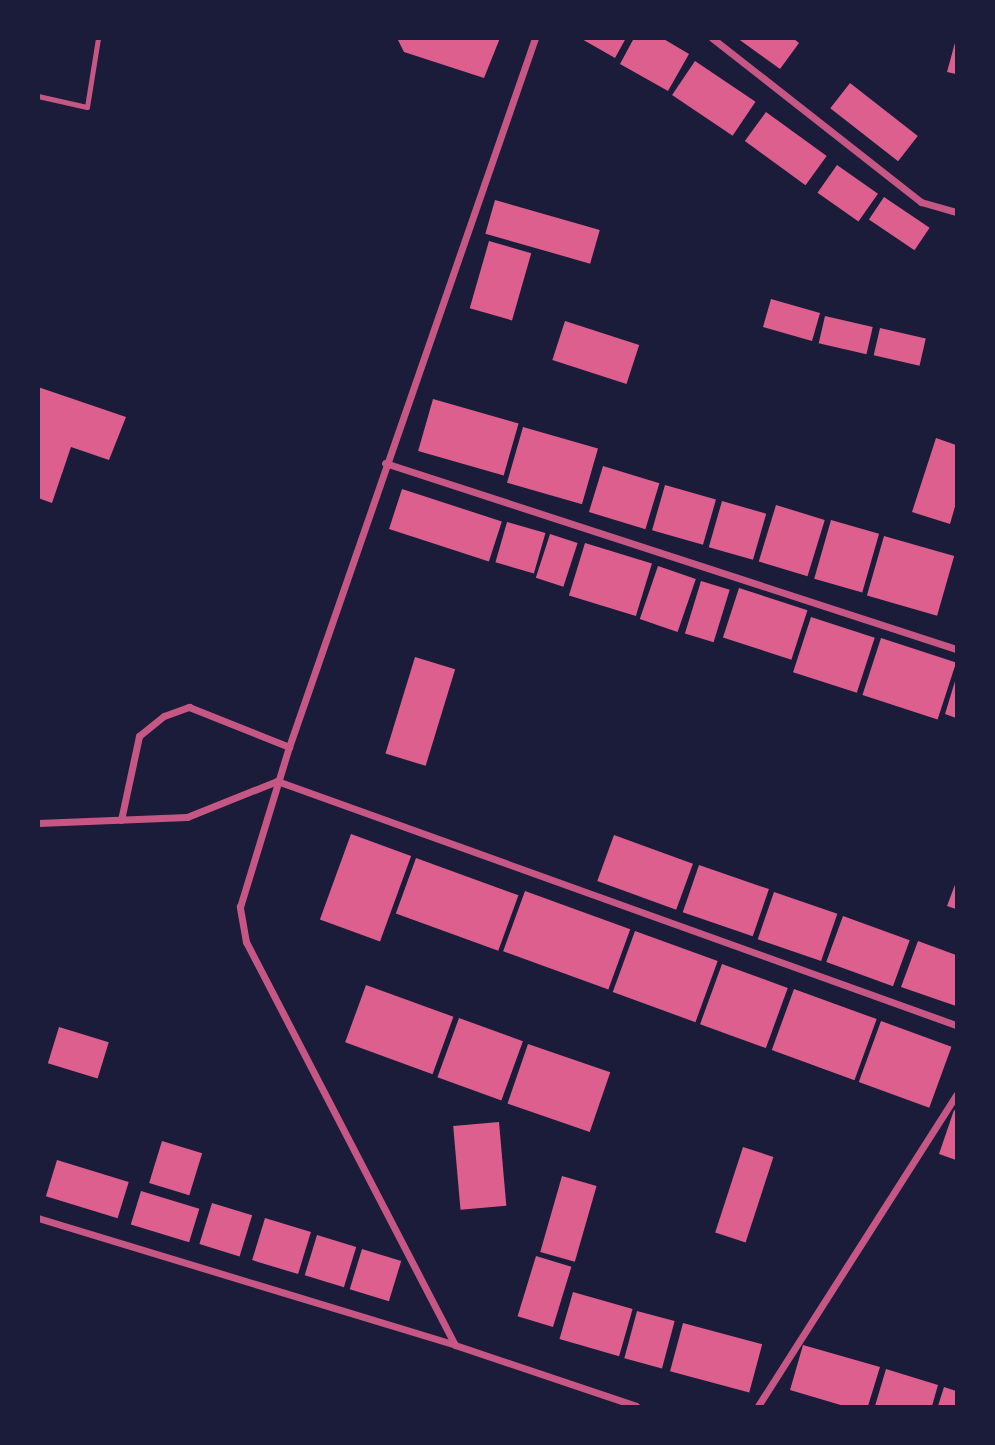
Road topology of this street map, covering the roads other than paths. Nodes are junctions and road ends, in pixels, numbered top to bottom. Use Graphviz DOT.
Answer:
graph roads {
  1 [pos="98,38"];
  2 [pos="535,38"];
  3 [pos="712,38"];
  4 [pos="38,96"];
  5 [pos="957,212"];
  6 [pos="385,463"];
  7 [pos="957,649"];
  8 [pos="289,747"];
  9 [pos="277,781"];
  10 [pos="121,820"];
  11 [pos="38,822"];
  12 [pos="957,1025"];
  13 [pos="957,1095"];
  14 [pos="38,1218"];
  15 [pos="455,1345"];
  16 [pos="636,1406"];
  17 [pos="758,1406"];
  1 -- 4 [label="lane"];
  2 -- 6 [label="street"];
  3 -- 5 [label="street"];
  6 -- 7 [label="street"];
  6 -- 8 [label="street"];
  8 -- 9 [label="street"];
  8 -- 10 [label="street"];
  9 -- 10 [label="street"];
  9 -- 12 [label="street"];
  9 -- 15 [label="street"];
  10 -- 11 [label="street"];
  13 -- 17 [label="street"];
  14 -- 15 [label="street"];
  15 -- 16 [label="street"];
}
